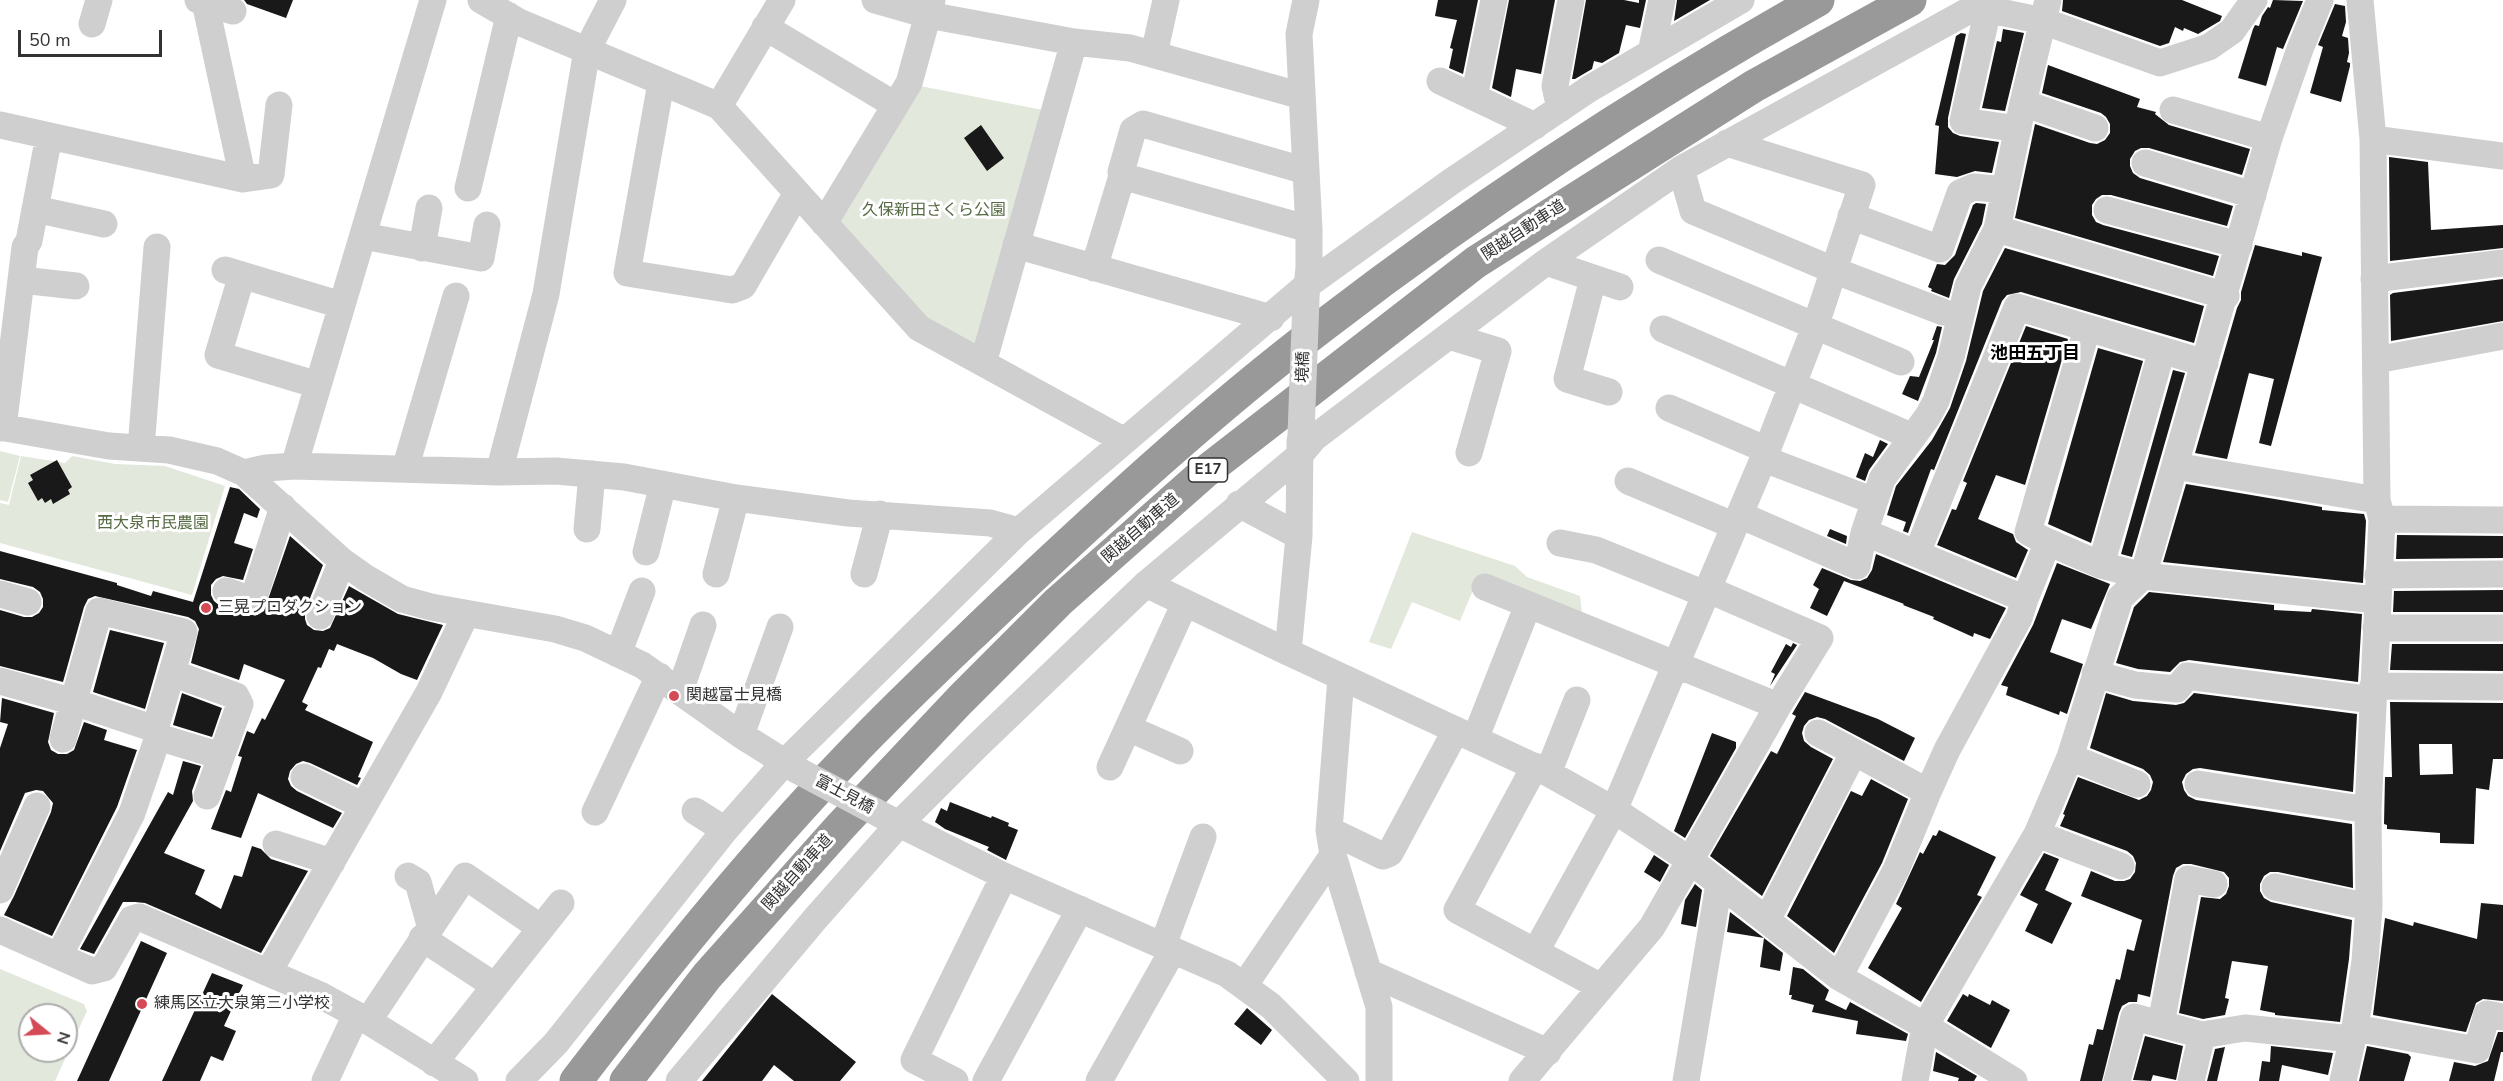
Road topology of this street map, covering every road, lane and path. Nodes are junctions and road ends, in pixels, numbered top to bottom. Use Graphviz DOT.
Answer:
graph roads {
  1 [pos="433,0"];
  2 [pos="481,0"];
  3 [pos="613,0"];
  4 [pos="782,0"];
  5 [pos="1166,0"];
  6 [pos="1306,0"];
  7 [pos="1494,0"];
  8 [pos="1571,0"];
  9 [pos="1662,0"];
  10 [pos="1741,0"];
  11 [pos="1818,0"];
  12 [pos="1910,0"];
  13 [pos="2254,0"];
  14 [pos="2320,0"];
  15 [pos="2360,0"];
  16 [pos="202,1"];
  17 [pos="884,1"];
  18 [pos="1988,3"];
  19 [pos="930,8"];
  20 [pos="2046,10"];
  21 [pos="233,11"];
  22 [pos="509,16"];
  23 [pos="765,27"];
  24 [pos="1074,42"];
  25 [pos="587,50"];
  26 [pos="1651,53"];
  27 [pos="1154,54"];
  28 [pos="1440,81"];
  29 [pos="661,83"];
  30 [pos="1302,96"];
  31 [pos="1474,97"];
  32 [pos="279,105"];
  33 [pos="895,105"];
  34 [pos="719,106"];
  35 [pos="1560,109"];
  36 [pos="2173,110"];
  37 [pos="2020,116"];
  38 [pos="0,125"];
  39 [pos="1535,126"];
  40 [pos="2095,128"];
  41 [pos="49,136"];
  42 [pos="2269,138"];
  43 [pos="2373,139"];
  44 [pos="1727,143"];
  45 [pos="2503,156"];
  46 [pos="2145,163"];
  47 [pos="1681,169"];
  48 [pos="1306,171"];
  49 [pos="465,175"];
  50 [pos="1122,176"];
  51 [pos="243,179"];
  52 [pos="2005,190"];
  53 [pos="797,193"];
  54 [pos="2253,195"];
  55 [pos="429,208"];
  56 [pos="35,209"];
  57 [pos="2107,210"];
  58 [pos="1851,216"];
  59 [pos="824,223"];
  60 [pos="104,224"];
  61 [pos="487,225"];
  62 [pos="1309,229"];
  63 [pos="1997,229"];
  64 [pos="363,236"];
  65 [pos="1016,245"];
  66 [pos="2239,245"];
  67 [pos="157,247"];
  68 [pos="422,248"];
  69 [pos="1659,260"];
  70 [pos="1546,262"];
  71 [pos="2503,263"];
  72 [pos="1095,268"];
  73 [pos="1833,270"];
  74 [pos="14,277"];
  75 [pos="1593,279"];
  76 [pos="2374,279"];
  77 [pos="76,285"];
  78 [pos="1620,287"];
  79 [pos="1306,293"];
  80 [pos="456,296"];
  81 [pos="2226,296"];
  82 [pos="341,305"];
  83 [pos="1943,312"];
  84 [pos="1271,318"];
  85 [pos="1815,327"];
  86 [pos="1663,329"];
  87 [pos="2087,329"];
  88 [pos="1449,336"];
  89 [pos="2503,336"];
  90 [pos="2162,350"];
  91 [pos="2376,360"];
  92 [pos="1901,362"];
  93 [pos="983,363"];
  94 [pos="2205,363"];
  95 [pos="318,385"];
  96 [pos="1793,386"];
  97 [pos="1609,392"];
  98 [pos="1669,408"];
  99 [pos="1,428"];
  100 [pos="1913,437"];
  101 [pos="1123,440"];
  102 [pos="1300,444"];
  103 [pos="141,448"];
  104 [pos="1469,453"];
  105 [pos="1766,454"];
  106 [pos="294,466"];
  107 [pos="2175,466"];
  108 [pos="405,469"];
  109 [pos="499,472"];
  110 [pos="244,473"];
  111 [pos="592,474"];
  112 [pos="1628,481"];
  113 [pos="663,484"];
  114 [pos="736,498"];
  115 [pos="1874,501"];
  116 [pos="1239,504"];
  117 [pos="283,507"];
  118 [pos="2380,510"];
  119 [pos="880,514"];
  120 [pos="2503,520"];
  121 [pos="1737,521"];
  122 [pos="587,529"];
  123 [pos="1019,531"];
  124 [pos="1299,536"];
  125 [pos="1874,536"];
  126 [pos="2048,542"];
  127 [pos="1560,543"];
  128 [pos="646,552"];
  129 [pos="1917,553"];
  130 [pos="342,561"];
  131 [pos="2101,565"];
  132 [pos="716,574"];
  133 [pos="864,574"];
  134 [pos="2503,574"];
  135 [pos="2144,576"];
  136 [pos="1146,584"];
  137 [pos="1485,587"];
  138 [pos="2378,587"];
  139 [pos="226,591"];
  140 [pos="642,591"];
  141 [pos="1706,591"];
  142 [pos="0,594"];
  143 [pos="2025,598"];
  144 [pos="27,602"];
  145 [pos="1185,603"];
  146 [pos="1528,605"];
  147 [pos="466,614"];
  148 [pos="320,616"];
  149 [pos="703,625"];
  150 [pos="780,627"];
  151 [pos="2376,628"];
  152 [pos="2503,628"];
  153 [pos="1288,652"];
  154 [pos="618,654"];
  155 [pos="1674,664"];
  156 [pos="172,673"];
  157 [pos="2095,674"];
  158 [pos="1341,678"];
  159 [pos="0,681"];
  160 [pos="669,684"];
  161 [pos="2503,687"];
  162 [pos="2373,693"];
  163 [pos="1577,700"];
  164 [pos="74,702"];
  165 [pos="1778,706"];
  166 [pos="1128,728"];
  167 [pos="157,733"];
  168 [pos="1466,734"];
  169 [pos="1818,734"];
  170 [pos="741,735"];
  171 [pos="63,739"];
  172 [pos="1180,751"];
  173 [pos="1854,752"];
  174 [pos="221,756"];
  175 [pos="2070,757"];
  176 [pos="791,766"];
  177 [pos="1110,767"];
  178 [pos="1541,770"];
  179 [pos="304,777"];
  180 [pos="2137,784"];
  181 [pos="2198,784"];
  182 [pos="1928,792"];
  183 [pos="207,796"];
  184 [pos="37,806"];
  185 [pos="364,806"];
  186 [pos="1614,810"];
  187 [pos="2368,810"];
  188 [pos="695,811"];
  189 [pos="595,812"];
  190 [pos="895,822"];
  191 [pos="725,830"];
  192 [pos="2037,834"];
  193 [pos="1203,837"];
  194 [pos="1331,843"];
  195 [pos="276,844"];
  196 [pos="1691,861"];
  197 [pos="332,862"];
  198 [pos="2121,866"];
  199 [pos="408,876"];
  200 [pos="1004,876"];
  201 [pos="1719,884"];
  202 [pos="2214,884"];
  203 [pos="2275,887"];
  204 [pos="0,890"];
  205 [pos="561,903"];
  206 [pos="2368,907"];
  207 [pos="1080,909"];
  208 [pos="1767,920"];
  209 [pos="541,928"];
  210 [pos="0,930"];
  211 [pos="426,932"];
  212 [pos="1168,948"];
  213 [pos="1536,951"];
  214 [pos="59,956"];
  215 [pos="1368,972"];
  216 [pos="268,973"];
  217 [pos="1839,978"];
  218 [pos="495,986"];
  219 [pos="1244,986"];
  220 [pos="1601,987"];
  221 [pos="2503,1017"];
  222 [pos="362,1018"];
  223 [pos="2161,1024"];
  224 [pos="1925,1026"];
  225 [pos="2354,1033"];
  226 [pos="2202,1035"];
  227 [pos="1548,1052"];
  228 [pos="447,1074"];
  229 [pos="325,1081"];
  230 [pos="519,1081"];
  231 [pos="576,1081"];
  232 [pos="626,1081"];
  233 [pos="680,1081"];
  234 [pos="955,1081"];
  235 [pos="987,1081"];
  236 [pos="1099,1081"];
  237 [pos="1346,1081"];
  238 [pos="1379,1081"];
  239 [pos="1522,1081"];
  240 [pos="1686,1081"];
  241 [pos="1915,1081"];
  242 [pos="2014,1081"];
  243 [pos="2117,1081"];
  244 [pos="2191,1081"];
  245 [pos="2343,1081"];
  1 -- 64 [label="street"];
  2 -- 22 [label="street"];
  3 -- 25 [label="street"];
  4 -- 23 [label="street"];
  5 -- 27 [label="street"];
  6 -- 30 [label="street, 境橋"];
  7 -- 31 [label="street"];
  8 -- 35 [label="street"];
  9 -- 26 [label="street"];
  10 -- 26 [label="street"];
  11 -- 231 [label="highway, E17"];
  12 -- 232 [label="highway, 関越自動車道 / E17"];
  13 -- 20 [label="street"];
  14 -- 42 [label="street"];
  15 -- 43 [label="street"];
  16 -- 21 [label="street"];
  16 -- 51 [label="street"];
  17 -- 19 [label="street"];
  18 -- 20 [label="street"];
  18 -- 37 [label="street"];
  18 -- 44 [label="street"];
  19 -- 24 [label="street"];
  19 -- 33 [label="street"];
  20 -- 37 [label="street"];
  22 -- 25 [label="street"];
  22 -- 49 [label="street"];
  23 -- 33 [label="street"];
  23 -- 34 [label="street"];
  24 -- 27 [label="street"];
  24 -- 65 [label="street"];
  25 -- 29 [label="street"];
  25 -- 109 [label="street"];
  26 -- 35 [label="street"];
  27 -- 30 [label="street"];
  28 -- 31 [label="street"];
  29 -- 34 [label="street"];
  29 -- 53 [label="street"];
  30 -- 48 [label="street, 境橋"];
  31 -- 39 [label="street"];
  32 -- 51 [label="street"];
  33 -- 59 [label="street"];
  34 -- 53 [label="street"];
  35 -- 39 [label="street"];
  36 -- 42 [label="street"];
  37 -- 40 [label="street"];
  37 -- 52 [label="street"];
  38 -- 41 [label="street"];
  39 -- 79 [label="street"];
  41 -- 51 [label="street"];
  41 -- 56 [label="street"];
  42 -- 54 [label="street"];
  43 -- 45 [label="street"];
  43 -- 76 [label="street"];
  44 -- 47 [label="street"];
  44 -- 58 [label="street"];
  46 -- 54 [label="street"];
  47 -- 70 [label="street"];
  47 -- 73 [label="street"];
  48 -- 50 [label="street"];
  48 -- 62 [label="street, 境橋"];
  50 -- 62 [label="street"];
  50 -- 72 [label="street"];
  52 -- 58 [label="street"];
  52 -- 63 [label="street"];
  53 -- 59 [label="street"];
  54 -- 66 [label="street"];
  55 -- 68 [label="street"];
  56 -- 60 [label="street"];
  56 -- 74 [label="street"];
  57 -- 66 [label="street"];
  58 -- 73 [label="street"];
  59 -- 93 [label="street"];
  61 -- 68 [label="street"];
  62 -- 79 [label="street, 境橋"];
  63 -- 81 [label="street"];
  63 -- 100 [label="street"];
  64 -- 68 [label="street"];
  64 -- 82 [label="street"];
  65 -- 72 [label="street"];
  65 -- 93 [label="street"];
  66 -- 81 [label="street"];
  67 -- 103 [label="street"];
  69 -- 85 [label="street"];
  70 -- 75 [label="street"];
  70 -- 88 [label="street"];
  71 -- 76 [label="street"];
  72 -- 84 [label="street"];
  73 -- 83 [label="street"];
  73 -- 85 [label="street"];
  74 -- 77 [label="street"];
  74 -- 99 [label="street"];
  75 -- 78 [label="street"];
  75 -- 97 [label="street"];
  76 -- 91 [label="street"];
  79 -- 84 [label="street"];
  79 -- 102 [label="street, 境橋, bridge"];
  80 -- 108 [label="street"];
  81 -- 94 [label="street"];
  82 -- 95 [label="street"];
  82 -- 95 [label="street"];
  84 -- 101 [label="street"];
  85 -- 92 [label="street"];
  85 -- 96 [label="street"];
  86 -- 96 [label="street"];
  87 -- 90 [label="street"];
  87 -- 126 [label="street"];
  87 -- 129 [label="street"];
  88 -- 102 [label="street"];
  88 -- 104 [label="street"];
  89 -- 91 [label="street"];
  90 -- 94 [label="street"];
  90 -- 131 [label="street"];
  91 -- 118 [label="street"];
  93 -- 101 [label="street"];
  94 -- 107 [label="street"];
  95 -- 106 [label="street"];
  96 -- 100 [label="street"];
  96 -- 105 [label="street"];
  98 -- 105 [label="street"];
  99 -- 103 [label="street, 富士見橋"];
  100 -- 115 [label="street"];
  101 -- 123 [label="street"];
  102 -- 116 [label="street"];
  102 -- 124 [label="street, 境橋"];
  103 -- 110 [label="street, 富士見橋"];
  105 -- 115 [label="street"];
  105 -- 121 [label="street"];
  106 -- 108 [label="street"];
  106 -- 110 [label="street"];
  107 -- 118 [label="street"];
  107 -- 135 [label="street"];
  108 -- 109 [label="street"];
  109 -- 111 [label="street"];
  110 -- 117 [label="street, 富士見橋"];
  111 -- 113 [label="street"];
  111 -- 122 [label="street"];
  112 -- 121 [label="street"];
  113 -- 114 [label="street"];
  113 -- 128 [label="street"];
  114 -- 119 [label="street"];
  114 -- 132 [label="street"];
  115 -- 121 [label="street"];
  116 -- 124 [label="street"];
  116 -- 136 [label="street"];
  117 -- 130 [label="street, 富士見橋"];
  117 -- 139 [label="street"];
  118 -- 120 [label="street"];
  118 -- 138 [label="street"];
  119 -- 123 [label="street"];
  119 -- 133 [label="street"];
  121 -- 141 [label="street"];
  123 -- 176 [label="street"];
  124 -- 153 [label="street, 境橋"];
  125 -- 129 [label="street"];
  126 -- 131 [label="street"];
  126 -- 143 [label="street"];
  127 -- 141 [label="street"];
  129 -- 143 [label="street"];
  130 -- 147 [label="street, 富士見橋"];
  130 -- 148 [label="street"];
  131 -- 135 [label="street"];
  134 -- 138 [label="street"];
  135 -- 138 [label="street"];
  135 -- 157 [label="street"];
  136 -- 145 [label="street"];
  136 -- 190 [label="street"];
  137 -- 146 [label="street"];
  138 -- 151 [label="street"];
  140 -- 154 [label="street"];
  141 -- 155 [label="street"];
  141 -- 165 [label="street"];
  142 -- 144 [label="street"];
  143 -- 182 [label="street"];
  145 -- 153 [label="street"];
  145 -- 166 [label="street"];
  146 -- 155 [label="street"];
  146 -- 168 [label="street"];
  147 -- 154 [label="street, 富士見橋"];
  147 -- 185 [label="street"];
  149 -- 160 [label="street"];
  150 -- 170 [label="street"];
  151 -- 152 [label="street"];
  151 -- 162 [label="street"];
  153 -- 158 [label="street"];
  154 -- 160 [label="street, 富士見橋"];
  155 -- 165 [label="street"];
  155 -- 186 [label="street"];
  156 -- 164 [label="street"];
  156 -- 167 [label="street"];
  156 -- 174 [label="street"];
  157 -- 162 [label="street"];
  157 -- 175 [label="street"];
  158 -- 168 [label="street"];
  158 -- 194 [label="street"];
  159 -- 164 [label="street"];
  160 -- 170 [label="street, 富士見橋"];
  160 -- 189 [label="street"];
  161 -- 162 [label="street"];
  162 -- 187 [label="street"];
  163 -- 178 [label="street"];
  164 -- 167 [label="street"];
  164 -- 171 [label="street"];
  165 -- 196 [label="street"];
  166 -- 172 [label="street"];
  166 -- 177 [label="street"];
  167 -- 174 [label="street"];
  167 -- 214 [label="street"];
  168 -- 178 [label="street"];
  168 -- 194 [label="street"];
  169 -- 173 [label="street"];
  170 -- 176 [label="street, 富士見橋"];
  173 -- 182 [label="street"];
  173 -- 208 [label="street"];
  174 -- 183 [label="street"];
  175 -- 180 [label="street"];
  175 -- 192 [label="street"];
  176 -- 190 [label="street, 富士見橋, bridge"];
  176 -- 191 [label="street"];
  178 -- 186 [label="street"];
  178 -- 213 [label="street"];
  179 -- 185 [label="street"];
  181 -- 187 [label="street"];
  182 -- 217 [label="street"];
  184 -- 204 [label="street"];
  185 -- 197 [label="street"];
  186 -- 196 [label="street"];
  186 -- 213 [label="street"];
  187 -- 206 [label="street"];
  188 -- 191 [label="street"];
  190 -- 200 [label="street, 富士見橋"];
  190 -- 233 [label="street"];
  191 -- 230 [label="street"];
  192 -- 198 [label="street"];
  192 -- 224 [label="street"];
  193 -- 212 [label="street"];
  194 -- 215 [label="street"];
  194 -- 219 [label="street"];
  195 -- 197 [label="street"];
  196 -- 201 [label="street"];
  196 -- 220 [label="street"];
  197 -- 216 [label="street"];
  199 -- 211 [label="street"];
  200 -- 207 [label="street, 富士見橋"];
  200 -- 234 [label="street"];
  201 -- 208 [label="street"];
  201 -- 240 [label="street"];
  202 -- 223 [label="street"];
  203 -- 206 [label="street"];
  205 -- 209 [label="street"];
  206 -- 225 [label="street"];
  207 -- 212 [label="street, 富士見橋"];
  207 -- 235 [label="street"];
  208 -- 217 [label="street"];
  209 -- 211 [label="street"];
  209 -- 218 [label="street"];
  210 -- 214 [label="street"];
  211 -- 218 [label="street"];
  211 -- 222 [label="street"];
  212 -- 219 [label="street, 富士見橋"];
  212 -- 236 [label="street"];
  213 -- 220 [label="street"];
  214 -- 216 [label="street"];
  215 -- 227 [label="street"];
  215 -- 238 [label="street"];
  216 -- 222 [label="street"];
  217 -- 224 [label="street"];
  218 -- 228 [label="street"];
  219 -- 237 [label="street, 富士見橋"];
  220 -- 227 [label="street"];
  221 -- 225 [label="street"];
  222 -- 228 [label="street"];
  222 -- 229 [label="street"];
  223 -- 226 [label="street"];
  223 -- 243 [label="street"];
  224 -- 241 [label="street"];
  224 -- 242 [label="street"];
  225 -- 226 [label="street"];
  225 -- 245 [label="street"];
  226 -- 244 [label="street"];
  227 -- 239 [label="street"];
}
